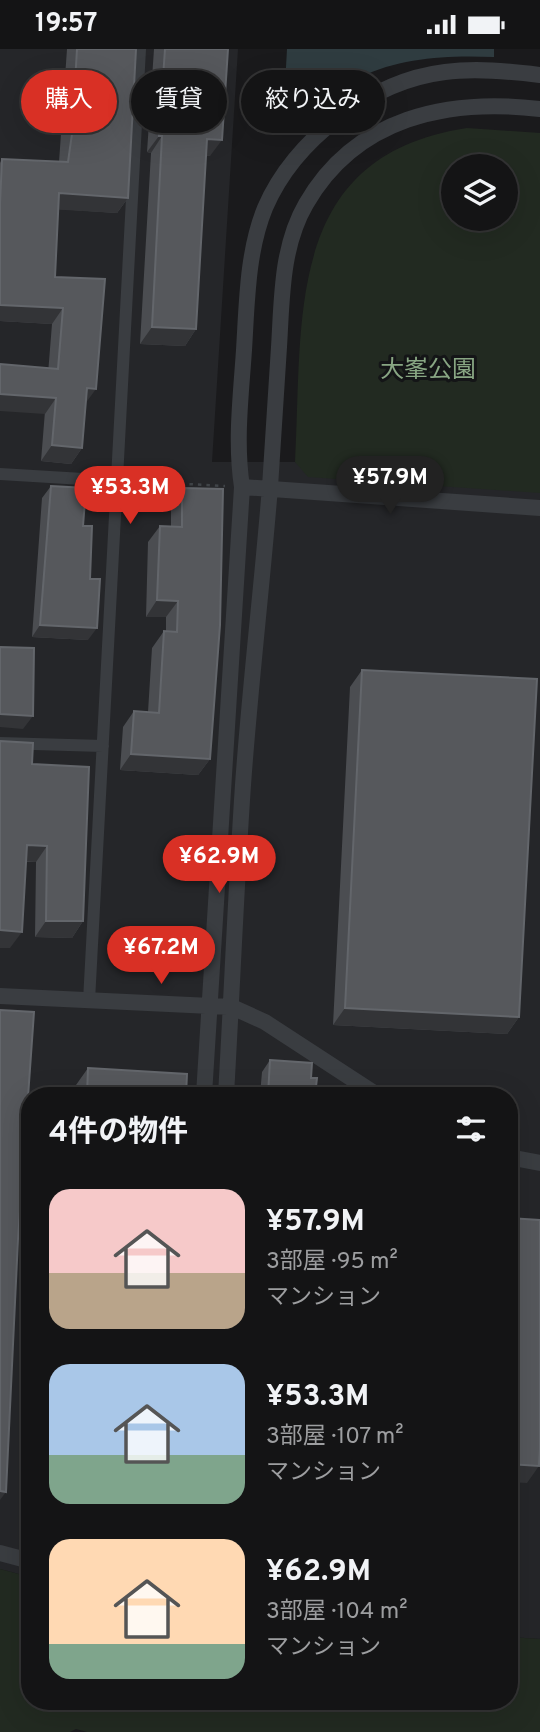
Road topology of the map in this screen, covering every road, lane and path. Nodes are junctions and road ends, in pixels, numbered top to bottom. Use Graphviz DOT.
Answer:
graph roads {
  1 [pos="140,49"];
  2 [pos="540,75"];
  3 [pos="540,109"];
  4 [pos="0,474"];
  5 [pos="116,481"];
  6 [pos="242,487"];
  7 [pos="270,490"];
  8 [pos="540,508"];
  9 [pos="0,743"];
  10 [pos="103,746"];
  11 [pos="0,996"];
  12 [pos="89,1001"];
  13 [pos="210,1007"];
  14 [pos="232,1007"];
  15 [pos="205,1087"];
  16 [pos="227,1087"];
  17 [pos="365,1087"];
  18 [pos="518,1159"];
  19 [pos="540,1163"];
  20 [pos="0,1553"];
  21 [pos="21,1559"];
  1 -- 5 [label="street"];
  2 -- 6 [label="street"];
  3 -- 7 [label="street"];
  4 -- 5 [label="street"];
  5 -- 6 [label="path"];
  5 -- 10 [label="street"];
  6 -- 7 [label="street"];
  6 -- 13 [label="street"];
  7 -- 8 [label="street"];
  7 -- 14 [label="street"];
  9 -- 10 [label="street"];
  10 -- 12 [label="street"];
  11 -- 12 [label="street"];
  12 -- 13 [label="street"];
  13 -- 14 [label="street"];
  13 -- 15 [label="street"];
  14 -- 16 [label="street"];
  14 -- 17 [label="street"];
  18 -- 19 [label="street"];
  20 -- 21 [label="street"];
}
